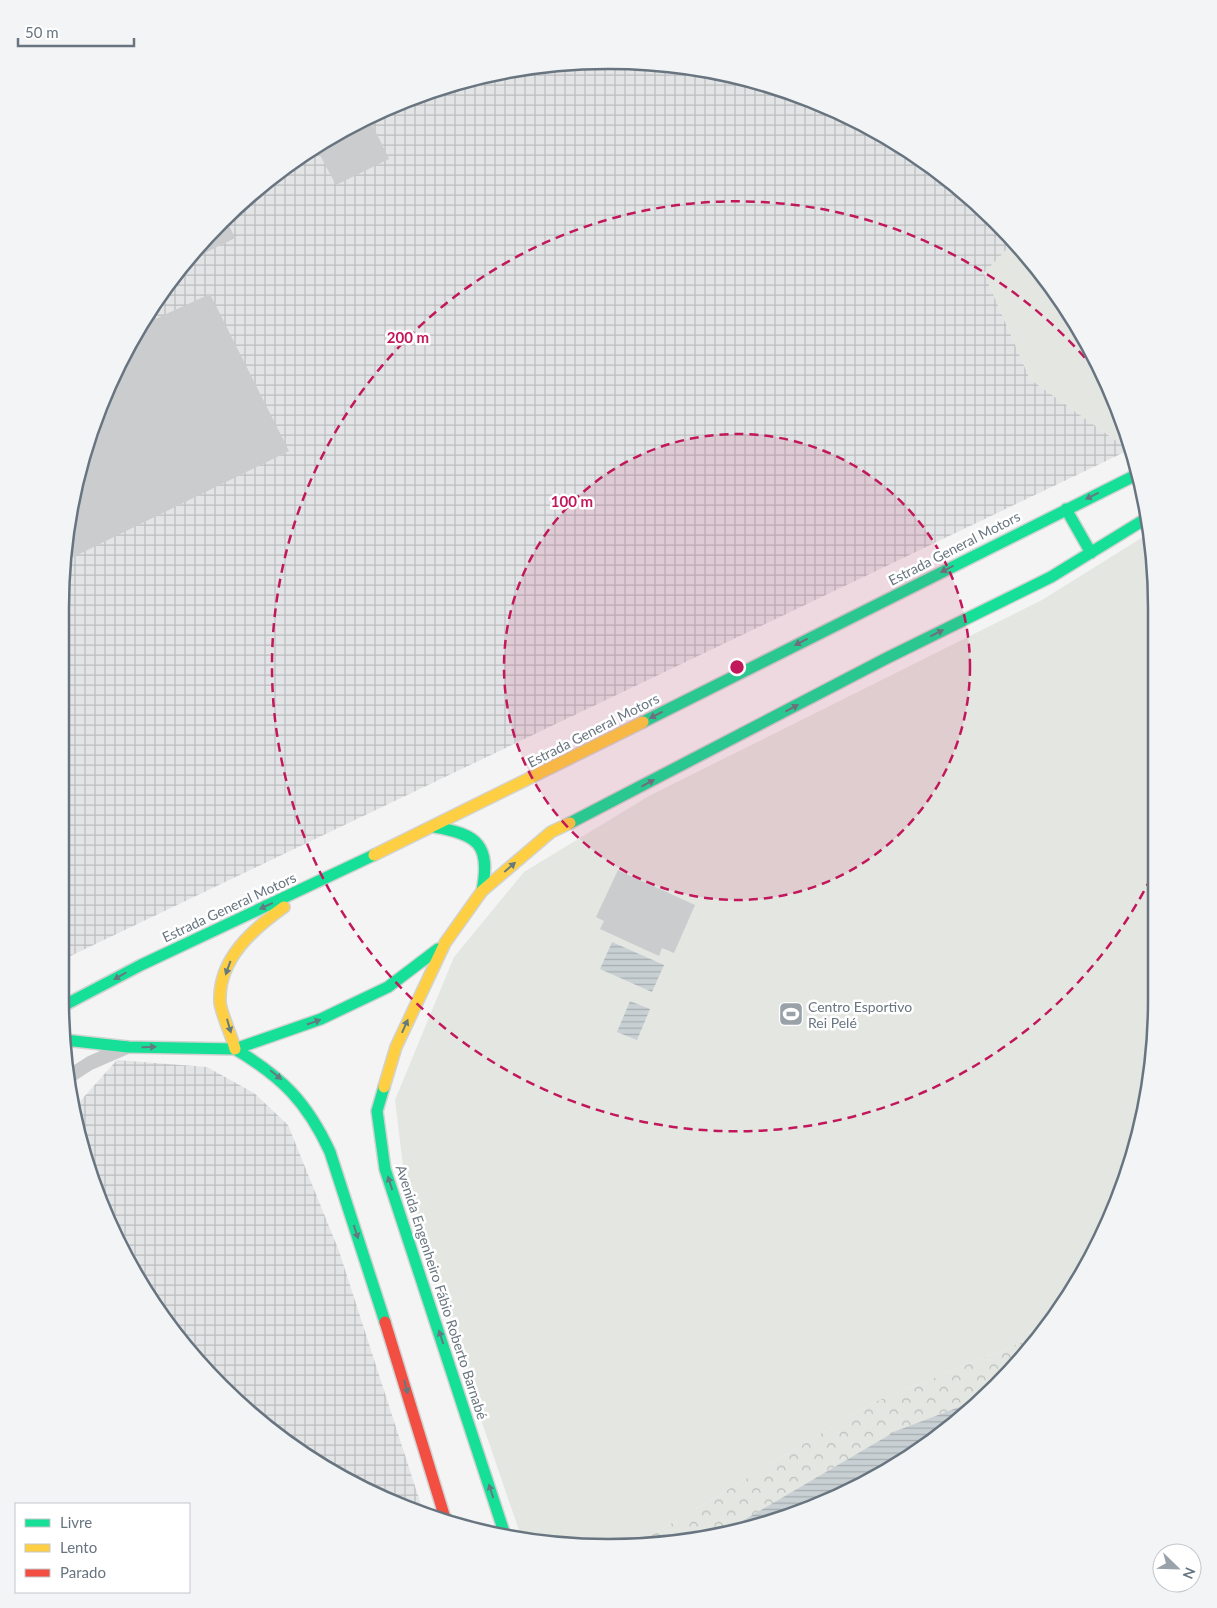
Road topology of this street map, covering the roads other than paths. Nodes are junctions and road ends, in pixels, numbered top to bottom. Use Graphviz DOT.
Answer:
graph roads {
  1 [pos="1132,477"];
  2 [pos="1066,509"];
  3 [pos="1141,522"];
  4 [pos="1091,553"];
  5 [pos="434,827"];
  6 [pos="342,870"];
  7 [pos="482,891"];
  8 [pos="445,943"];
  9 [pos="69,1004"];
  10 [pos="70,1041"];
  11 [pos="128,1047"];
  12 [pos="235,1049"];
  13 [pos="74,1074"];
  14 [pos="443,1513"];
  15 [pos="503,1529"];
  1 -- 2 [label="main road, Estrada General Motors, one-way"];
  2 -- 4 [label="main road"];
  2 -- 5 [label="main road, Estrada General Motors, one-way"];
  3 -- 4 [label="main road"];
  7 -- 4 [label="main road, one-way"];
  5 -- 6 [label="main road, Estrada General Motors"];
  5 -- 7 [label="main road"];
  6 -- 9 [label="main road, Estrada General Motors, one-way"];
  6 -- 12 [label="main road, one-way"];
  7 -- 8 [label="main road"];
  12 -- 8 [label="main road, one-way"];
  15 -- 8 [label="main road, Avenida Engenheiro Fábio Roberto Barnabé, one-way"];
  10 -- 11 [label="main road"];
  11 -- 12 [label="main road, one-way"];
  11 -- 13 [label="street"];
  12 -- 14 [label="main road, one-way"];
}
